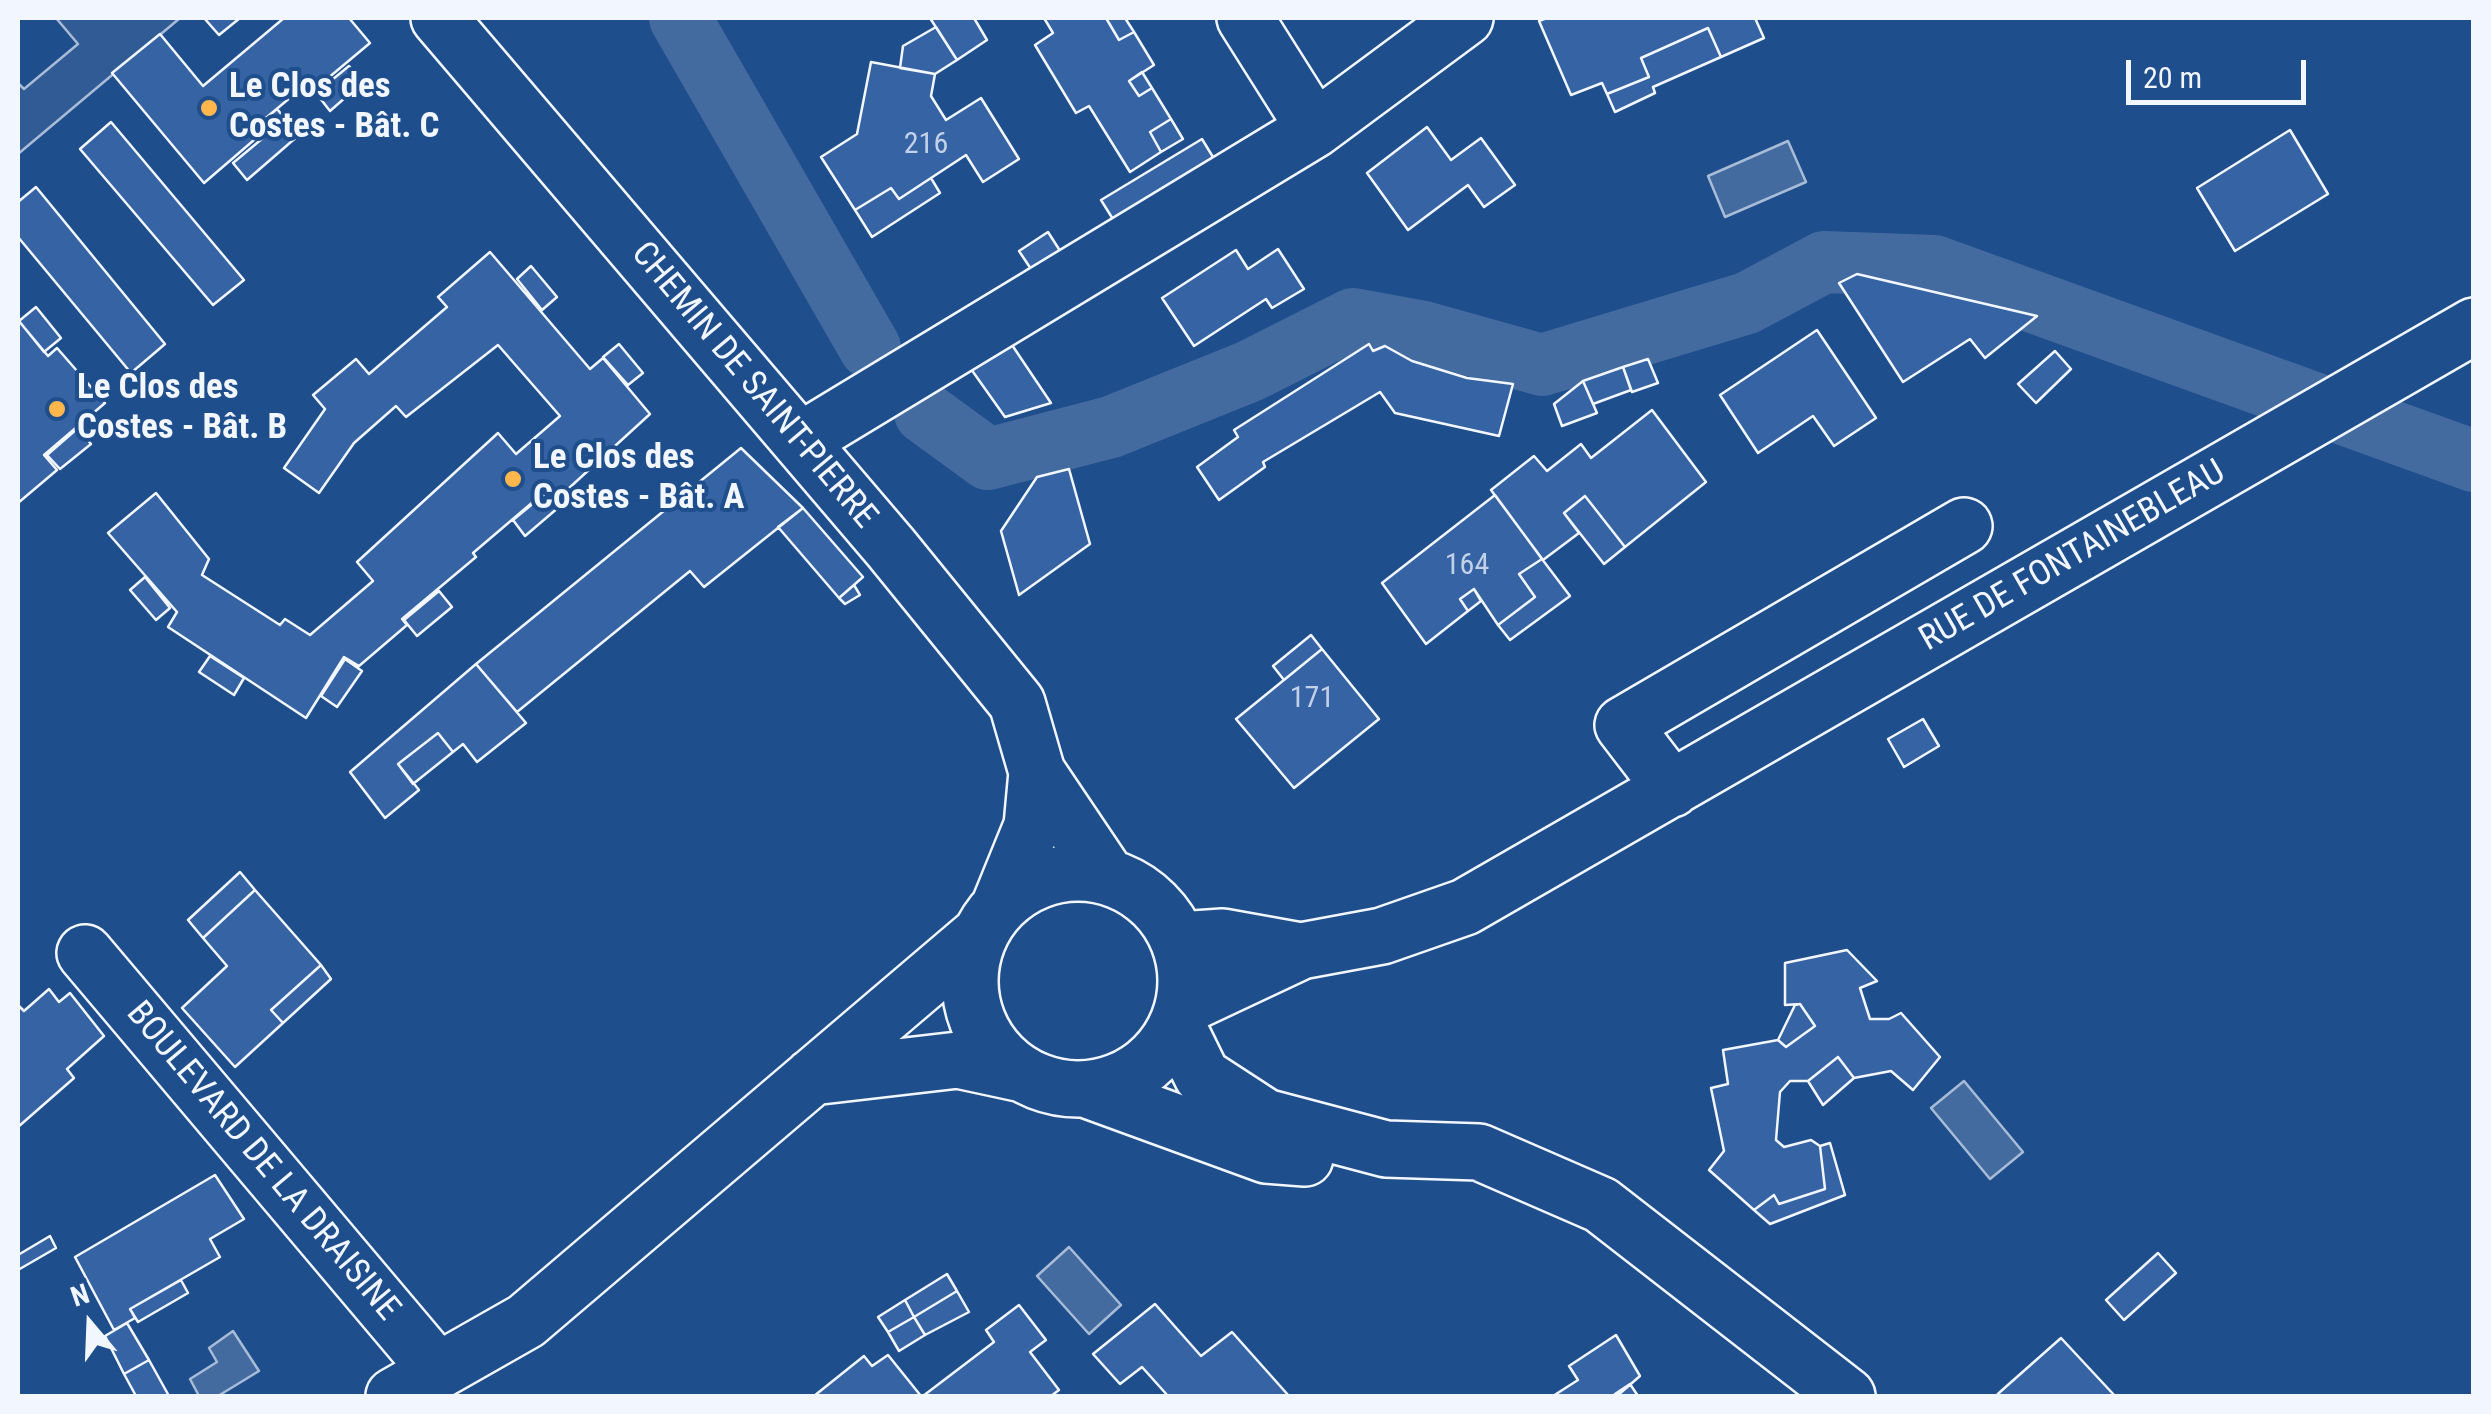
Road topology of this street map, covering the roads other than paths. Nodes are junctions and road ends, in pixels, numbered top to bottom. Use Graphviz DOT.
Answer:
graph roads {
  1 [pos="438,18"];
  2 [pos="1246,18"];
  3 [pos="1465,18"];
  4 [pos="1314,129"];
  5 [pos="2474,326"];
  6 [pos="800,441"];
  7 [pos="1964,526"];
  8 [pos="1037,772"];
  9 [pos="1672,789"];
  10 [pos="1106,876"];
  11 [pos="989,922"];
  12 [pos="1178,940"];
  13 [pos="1301,951"];
  14 [pos="86,953"];
  15 [pos="1180,1016"];
  16 [pos="1023,1074"];
  17 [pos="812,1077"];
  18 [pos="1086,1089"];
  19 [pos="1386,1149"];
  20 [pos="416,1384"];
  21 [pos="1847,1396"];
  1 -- 6 [label="street, CHEMIN DE SAINT-PIERRE"];
  2 -- 4 [label="street"];
  3 -- 4 [label="street"];
  4 -- 6 [label="street"];
  5 -- 9 [label="street, RUE DE FONTAINEBLEAU"];
  6 -- 8 [label="street, CHEMIN DE SAINT-PIERRE"];
  7 -- 9 [label="street"];
  8 -- 10 [label="street, CHEMIN DE SAINT-PIERRE"];
  8 -- 11 [label="street, CHEMIN DE SAINT-PIERRE"];
  9 -- 13 [label="street, RUE DE FONTAINEBLEAU"];
  10 -- 11 [label="street"];
  10 -- 12 [label="street"];
  11 -- 16 [label="street"];
  11 -- 17 [label="street, BOULEVARD DE LA DRAISINE"];
  12 -- 13 [label="street, RUE DE FONTAINEBLEAU"];
  12 -- 15 [label="street"];
  13 -- 15 [label="street, RUE DE FONTAINEBLEAU"];
  14 -- 20 [label="street, BOULEVARD DE LA DRAISINE"];
  15 -- 18 [label="street"];
  15 -- 19 [label="street"];
  16 -- 17 [label="street"];
  16 -- 18 [label="street"];
  17 -- 20 [label="street, BOULEVARD DE LA DRAISINE"];
  18 -- 19 [label="street"];
  19 -- 21 [label="street"];
}
